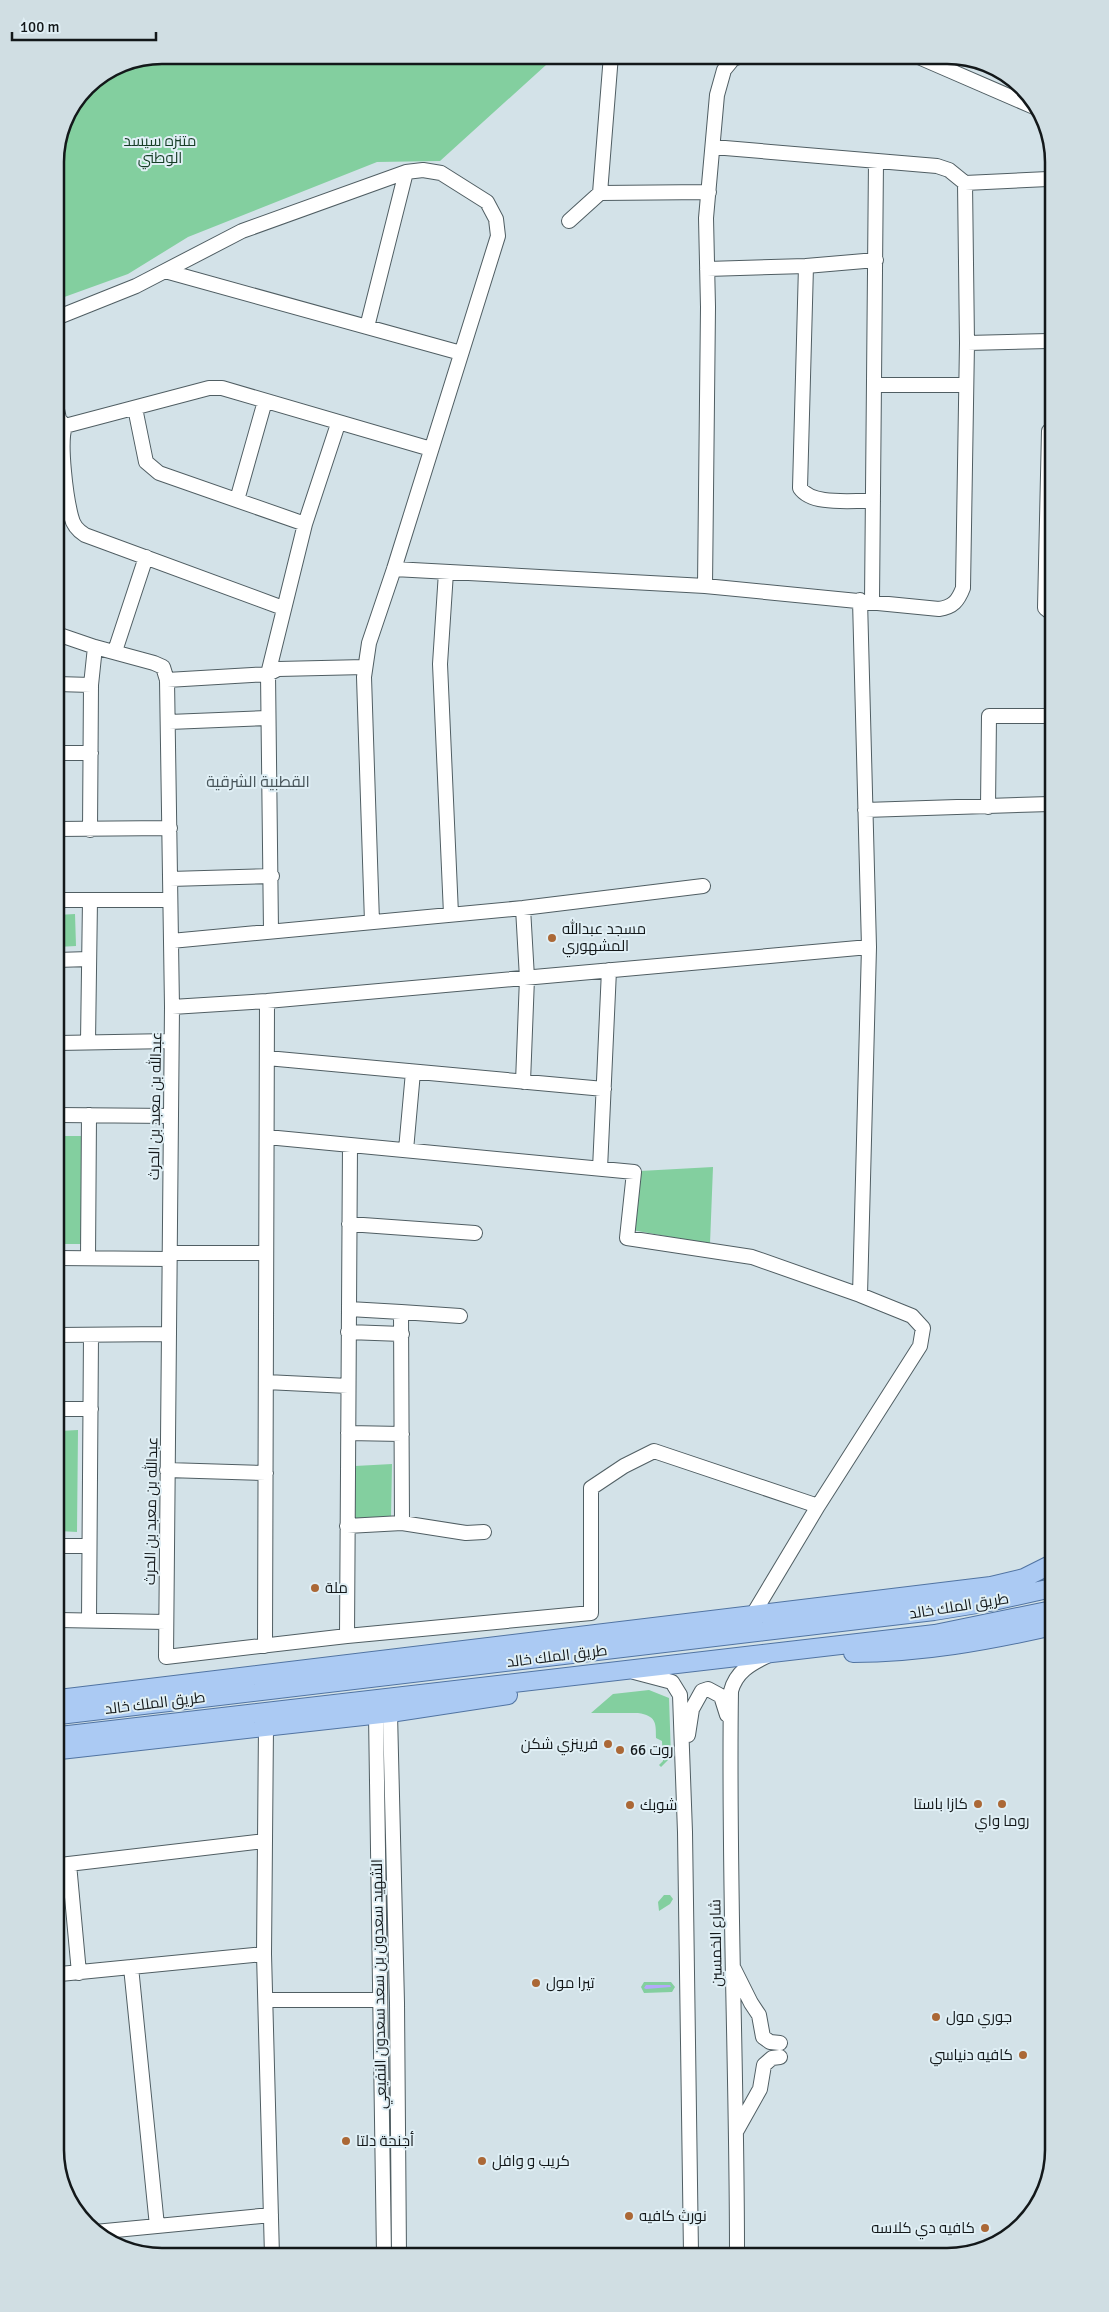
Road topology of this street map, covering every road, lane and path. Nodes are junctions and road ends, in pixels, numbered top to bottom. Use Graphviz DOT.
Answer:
graph roads {
  1 [pos="610,64"];
  2 [pos="723,64"];
  3 [pos="935,64"];
  4 [pos="1026,104"];
  5 [pos="713,147"];
  6 [pos="876,161"];
  7 [pos="406,172"];
  8 [pos="1045,179"];
  9 [pos="965,183"];
  10 [pos="708,192"];
  11 [pos="600,193"];
  12 [pos="569,220"];
  13 [pos="876,260"];
  14 [pos="806,266"];
  15 [pos="707,269"];
  16 [pos="165,271"];
  17 [pos="64,315"];
  18 [pos="367,327"];
  19 [pos="1045,341"];
  20 [pos="967,343"];
  21 [pos="461,353"];
  22 [pos="874,385"];
  23 [pos="966,385"];
  24 [pos="265,401"];
  25 [pos="135,408"];
  26 [pos="338,424"];
  27 [pos="65,426"];
  28 [pos="430,449"];
  29 [pos="64,473"];
  30 [pos="237,500"];
  31 [pos="874,501"];
  32 [pos="305,524"];
  33 [pos="146,557"];
  34 [pos="394,569"];
  35 [pos="446,572"];
  36 [pos="705,586"];
  37 [pos="866,601"];
  38 [pos="283,608"];
  39 [pos="64,637"];
  40 [pos="95,647"];
  41 [pos="115,651"];
  42 [pos="365,667"];
  43 [pos="268,674"];
  44 [pos="166,680"];
  45 [pos="64,684"];
  46 [pos="91,685"];
  47 [pos="1045,716"];
  48 [pos="267,718"];
  49 [pos="169,722"];
  50 [pos="64,753"];
  51 [pos="91,753"];
  52 [pos="1045,804"];
  53 [pos="988,807"];
  54 [pos="865,810"];
  55 [pos="170,828"];
  56 [pos="64,829"];
  57 [pos="90,830"];
  58 [pos="272,876"];
  59 [pos="170,879"];
  60 [pos="703,886"];
  61 [pos="64,900"];
  62 [pos="90,900"];
  63 [pos="170,900"];
  64 [pos="523,908"];
  65 [pos="451,914"];
  66 [pos="372,922"];
  67 [pos="271,931"];
  68 [pos="170,940"];
  69 [pos="869,947"];
  70 [pos="89,959"];
  71 [pos="64,960"];
  72 [pos="609,970"];
  73 [pos="527,978"];
  74 [pos="267,1001"];
  75 [pos="172,1007"];
  76 [pos="171,1041"];
  77 [pos="88,1042"];
  78 [pos="64,1043"];
  79 [pos="267,1058"];
  80 [pos="413,1072"];
  81 [pos="523,1082"];
  82 [pos="604,1089"];
  83 [pos="64,1115"];
  84 [pos="89,1115"];
  85 [pos="171,1116"];
  86 [pos="267,1137"];
  87 [pos="350,1145"];
  88 [pos="406,1150"];
  89 [pos="600,1169"];
  90 [pos="349,1224"];
  91 [pos="475,1233"];
  92 [pos="266,1253"];
  93 [pos="170,1256"];
  94 [pos="64,1258"];
  95 [pos="88,1258"];
  96 [pos="860,1295"];
  97 [pos="348,1309"];
  98 [pos="401,1312"];
  99 [pos="460,1316"];
  100 [pos="348,1332"];
  101 [pos="169,1334"];
  102 [pos="402,1334"];
  103 [pos="64,1335"];
  104 [pos="92,1335"];
  105 [pos="266,1382"];
  106 [pos="348,1386"];
  107 [pos="91,1408"];
  108 [pos="64,1409"];
  109 [pos="348,1433"];
  110 [pos="402,1434"];
  111 [pos="168,1470"];
  112 [pos="266,1473"];
  113 [pos="818,1506"];
  114 [pos="402,1523"];
  115 [pos="347,1526"];
  116 [pos="484,1532"];
  117 [pos="64,1546"];
  118 [pos="89,1546"];
  119 [pos="1045,1568"];
  120 [pos="1045,1590"];
  121 [pos="1045,1611"];
  122 [pos="752,1616"];
  123 [pos="64,1620"];
  124 [pos="89,1620"];
  125 [pos="166,1622"];
  126 [pos="1045,1627"];
  127 [pos="346,1636"];
  128 [pos="265,1646"];
  129 [pos="772,1652"];
  130 [pos="628,1670"];
  131 [pos="64,1699"];
  132 [pos="64,1714"];
  133 [pos="382,1714"];
  134 [pos="266,1726"];
  135 [pos="731,1731"];
  136 [pos="64,1736"];
  137 [pos="64,1750"];
  138 [pos="684,1765"];
  139 [pos="265,1841"];
  140 [pos="64,1864"];
  141 [pos="264,1954"];
  142 [pos="732,1965"];
  143 [pos="131,1968"];
  144 [pos="79,1973"];
  145 [pos="64,1974"];
  146 [pos="266,2000"];
  147 [pos="380,2000"];
  148 [pos="737,2131"];
  149 [pos="271,2215"];
  150 [pos="157,2226"];
  151 [pos="107,2231"];
  152 [pos="272,2248"];
  153 [pos="384,2248"];
  154 [pos="399,2248"];
  155 [pos="691,2248"];
  156 [pos="737,2248"];
  1 -- 11 [label="street"];
  2 -- 5 [label="street"];
  3 -- 4 [label="street"];
  5 -- 6 [label="street"];
  5 -- 10 [label="street"];
  6 -- 9 [label="street"];
  6 -- 13 [label="street"];
  7 -- 16 [label="street"];
  7 -- 18 [label="street"];
  7 -- 21 [label="street"];
  8 -- 9 [label="street"];
  9 -- 20 [label="street"];
  10 -- 11 [label="street"];
  10 -- 15 [label="street"];
  11 -- 12 [label="street"];
  13 -- 14 [label="street"];
  13 -- 22 [label="street"];
  14 -- 15 [label="street"];
  14 -- 31 [label="street"];
  15 -- 36 [label="street"];
  16 -- 17 [label="street"];
  16 -- 18 [label="street"];
  18 -- 21 [label="street"];
  19 -- 20 [label="street"];
  20 -- 23 [label="street"];
  21 -- 28 [label="street"];
  22 -- 23 [label="street"];
  22 -- 31 [label="street"];
  23 -- 37 [label="street"];
  24 -- 25 [label="street"];
  24 -- 26 [label="street"];
  24 -- 30 [label="street"];
  25 -- 27 [label="street"];
  25 -- 30 [label="street"];
  26 -- 28 [label="street"];
  26 -- 32 [label="street"];
  28 -- 34 [label="street"];
  29 -- 33 [label="street"];
  30 -- 32 [label="street"];
  31 -- 37 [label="street"];
  32 -- 38 [label="street"];
  33 -- 38 [label="street"];
  33 -- 41 [label="street"];
  34 -- 35 [label="street"];
  34 -- 42 [label="street"];
  35 -- 36 [label="street"];
  35 -- 65 [label="street"];
  36 -- 37 [label="street"];
  37 -- 54 [label="street"];
  38 -- 43 [label="street"];
  39 -- 40 [label="street"];
  40 -- 41 [label="street"];
  40 -- 46 [label="street"];
  41 -- 44 [label="street"];
  42 -- 43 [label="street"];
  42 -- 66 [label="street"];
  43 -- 44 [label="street"];
  43 -- 48 [label="street"];
  44 -- 49 [label="street, عبدالله بن معبد بن الحرث"];
  45 -- 46 [label="street"];
  46 -- 51 [label="street"];
  47 -- 53 [label="street"];
  48 -- 49 [label="street"];
  48 -- 58 [label="street"];
  49 -- 55 [label="street, عبدالله بن معبد بن الحرث"];
  50 -- 51 [label="street"];
  51 -- 57 [label="street"];
  52 -- 53 [label="street"];
  53 -- 54 [label="street"];
  54 -- 69 [label="street"];
  55 -- 57 [label="street"];
  55 -- 59 [label="street, عبدالله بن معبد بن الحرث"];
  56 -- 57 [label="street"];
  58 -- 59 [label="street"];
  58 -- 67 [label="street"];
  59 -- 63 [label="street, عبدالله بن معبد بن الحرث"];
  60 -- 64 [label="street"];
  61 -- 62 [label="street"];
  62 -- 63 [label="street"];
  62 -- 70 [label="street"];
  63 -- 68 [label="street, عبدالله بن معبد بن الحرث"];
  64 -- 65 [label="street"];
  64 -- 73 [label="street"];
  65 -- 66 [label="street"];
  66 -- 67 [label="street"];
  67 -- 68 [label="street"];
  68 -- 75 [label="street, عبدالله بن معبد بن الحرث"];
  69 -- 72 [label="street"];
  69 -- 96 [label="street"];
  70 -- 71 [label="street"];
  70 -- 77 [label="street"];
  72 -- 73 [label="street"];
  72 -- 82 [label="street"];
  73 -- 74 [label="street"];
  73 -- 81 [label="street"];
  74 -- 75 [label="street"];
  74 -- 79 [label="street"];
  75 -- 76 [label="street, عبدالله بن معبد بن الحرث"];
  76 -- 77 [label="street"];
  76 -- 85 [label="street, عبدالله بن معبد بن الحرث"];
  77 -- 78 [label="street"];
  79 -- 80 [label="street"];
  79 -- 86 [label="street"];
  80 -- 81 [label="street"];
  80 -- 88 [label="street"];
  81 -- 82 [label="street"];
  82 -- 89 [label="street"];
  83 -- 84 [label="street"];
  84 -- 85 [label="street"];
  84 -- 95 [label="street"];
  85 -- 93 [label="street, عبدالله بن معبد بن الحرث"];
  86 -- 87 [label="street"];
  86 -- 92 [label="street"];
  87 -- 88 [label="street"];
  87 -- 90 [label="street"];
  88 -- 89 [label="street"];
  89 -- 96 [label="street"];
  90 -- 91 [label="street"];
  90 -- 97 [label="street"];
  92 -- 93 [label="street"];
  92 -- 105 [label="street"];
  93 -- 95 [label="street"];
  93 -- 101 [label="street, عبدالله بن معبد بن الحرث"];
  94 -- 95 [label="street"];
  96 -- 113 [label="street"];
  97 -- 98 [label="street"];
  97 -- 100 [label="street"];
  98 -- 99 [label="street"];
  98 -- 102 [label="street"];
  100 -- 102 [label="street"];
  100 -- 106 [label="street"];
  101 -- 104 [label="street"];
  101 -- 111 [label="street, عبدالله بن معبد بن الحرث"];
  102 -- 110 [label="street"];
  103 -- 104 [label="street"];
  104 -- 107 [label="street"];
  105 -- 106 [label="street"];
  105 -- 112 [label="street"];
  106 -- 109 [label="street"];
  107 -- 108 [label="street"];
  107 -- 118 [label="street"];
  109 -- 110 [label="street"];
  109 -- 115 [label="street"];
  110 -- 114 [label="street"];
  111 -- 112 [label="street"];
  111 -- 125 [label="street, عبدالله بن معبد بن الحرث"];
  112 -- 128 [label="street"];
  113 -- 122 [label="street"];
  113 -- 127 [label="street"];
  114 -- 115 [label="street"];
  114 -- 116 [label="street"];
  115 -- 127 [label="street"];
  117 -- 118 [label="street"];
  118 -- 124 [label="street"];
  119 -- 122 [label="main road"];
  120 -- 132 [label="main road, طريق الملك خالد"];
  121 -- 129 [label="main road, طريق الملك خالد"];
  122 -- 131 [label="main road"];
  123 -- 124 [label="street"];
  124 -- 125 [label="street"];
  125 -- 128 [label="street, عبدالله بن معبد بن الحرث"];
  126 -- 129 [label="main road"];
  127 -- 128 [label="street"];
  129 -- 130 [label="main road, طريق الملك خالد"];
  129 -- 135 [label="street, شارع الخمسين"];
  130 -- 133 [label="main road"];
  130 -- 136 [label="main road, طريق الملك خالد"];
  130 -- 138 [label="street, شارع الخمسين"];
  133 -- 134 [label="main road"];
  133 -- 147 [label="street, الشهيد سعدون بن سعد سعدون النفيعي"];
  133 -- 154 [label="street, الشهيد سعدون بن سعد سعدون النفيعي"];
  134 -- 137 [label="main road"];
  134 -- 139 [label="street"];
  135 -- 138 [label="street"];
  135 -- 142 [label="street, شارع الخمسين"];
  138 -- 155 [label="street, شارع الخمسين"];
  139 -- 140 [label="street"];
  139 -- 141 [label="street"];
  140 -- 144 [label="street"];
  141 -- 143 [label="street"];
  141 -- 146 [label="street"];
  142 -- 148 [label="street, شارع الخمسين"];
  142 -- 148 [label="street"];
  143 -- 144 [label="street"];
  143 -- 150 [label="street"];
  144 -- 145 [label="street"];
  146 -- 147 [label="street"];
  146 -- 149 [label="street"];
  147 -- 153 [label="street, الشهيد سعدون بن سعد سعدون النفيعي"];
  148 -- 156 [label="street, شارع الخمسين"];
  149 -- 150 [label="street"];
  149 -- 152 [label="street"];
  150 -- 151 [label="street"];
}
